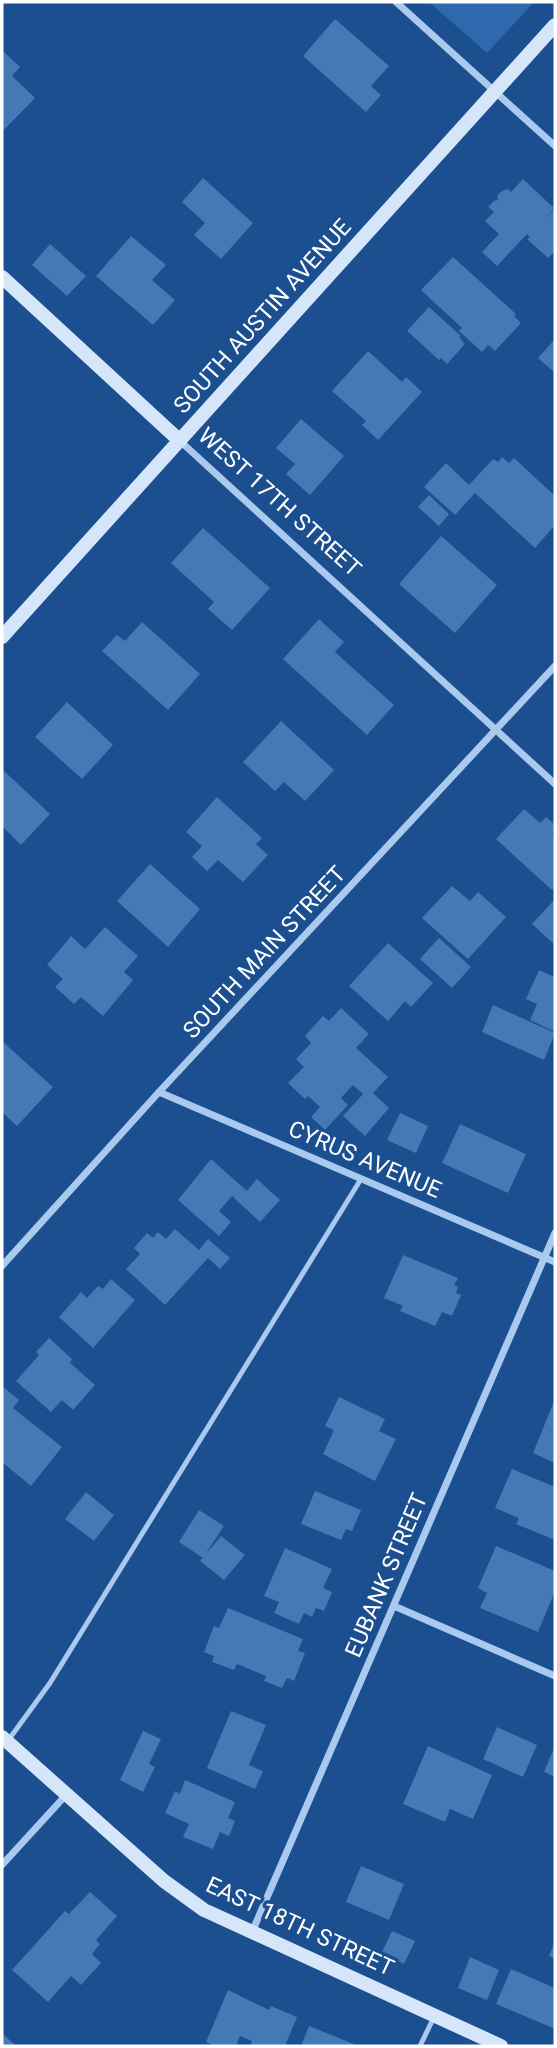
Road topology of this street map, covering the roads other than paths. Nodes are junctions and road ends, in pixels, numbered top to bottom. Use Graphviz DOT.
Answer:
graph roads {
  1 [pos="396,2"];
  2 [pos="555,25"];
  3 [pos="495,91"];
  4 [pos="555,146"];
  5 [pos="2,277"];
  6 [pos="180,441"];
  7 [pos="2,637"];
  8 [pos="555,666"];
  9 [pos="498,730"];
  10 [pos="555,784"];
  11 [pos="159,1092"];
  12 [pos="361,1179"];
  13 [pos="555,1233"];
  14 [pos="545,1257"];
  15 [pos="555,1262"];
  16 [pos="2,1266"];
  17 [pos="394,1606"];
  18 [pos="555,1676"];
  19 [pos="4,1740"];
  20 [pos="66,1795"];
  21 [pos="2,1865"];
  22 [pos="252,1932"];
  23 [pos="435,2015"];
  24 [pos="420,2046"];
  25 [pos="501,2046"];
  1 -- 3 [label="street"];
  2 -- 3 [label="street, SOUTH AUSTIN AVENUE"];
  3 -- 4 [label="street"];
  3 -- 6 [label="street, SOUTH AUSTIN AVENUE"];
  5 -- 6 [label="street, WEST 17TH STREET"];
  6 -- 7 [label="street, SOUTH AUSTIN AVENUE"];
  6 -- 9 [label="street, WEST 17TH STREET"];
  8 -- 9 [label="street, SOUTH MAIN STREET"];
  9 -- 10 [label="street, WEST 17TH STREET"];
  9 -- 11 [label="street, SOUTH MAIN STREET"];
  11 -- 12 [label="street, CYRUS AVENUE"];
  11 -- 16 [label="street, SOUTH MAIN STREET"];
  12 -- 14 [label="street, CYRUS AVENUE"];
  12 -- 19 [label="lane"];
  13 -- 14 [label="street, EUBANK STREET"];
  14 -- 15 [label="street, CYRUS AVENUE"];
  14 -- 17 [label="street, EUBANK STREET"];
  17 -- 18 [label="street"];
  17 -- 22 [label="street, EUBANK STREET"];
  19 -- 20 [label="street, EAST 18TH STREET"];
  20 -- 21 [label="street"];
  20 -- 22 [label="street, EAST 18TH STREET"];
  22 -- 23 [label="street, EAST 18TH STREET"];
  23 -- 24 [label="lane"];
  23 -- 25 [label="street, EAST 18TH STREET"];
}
